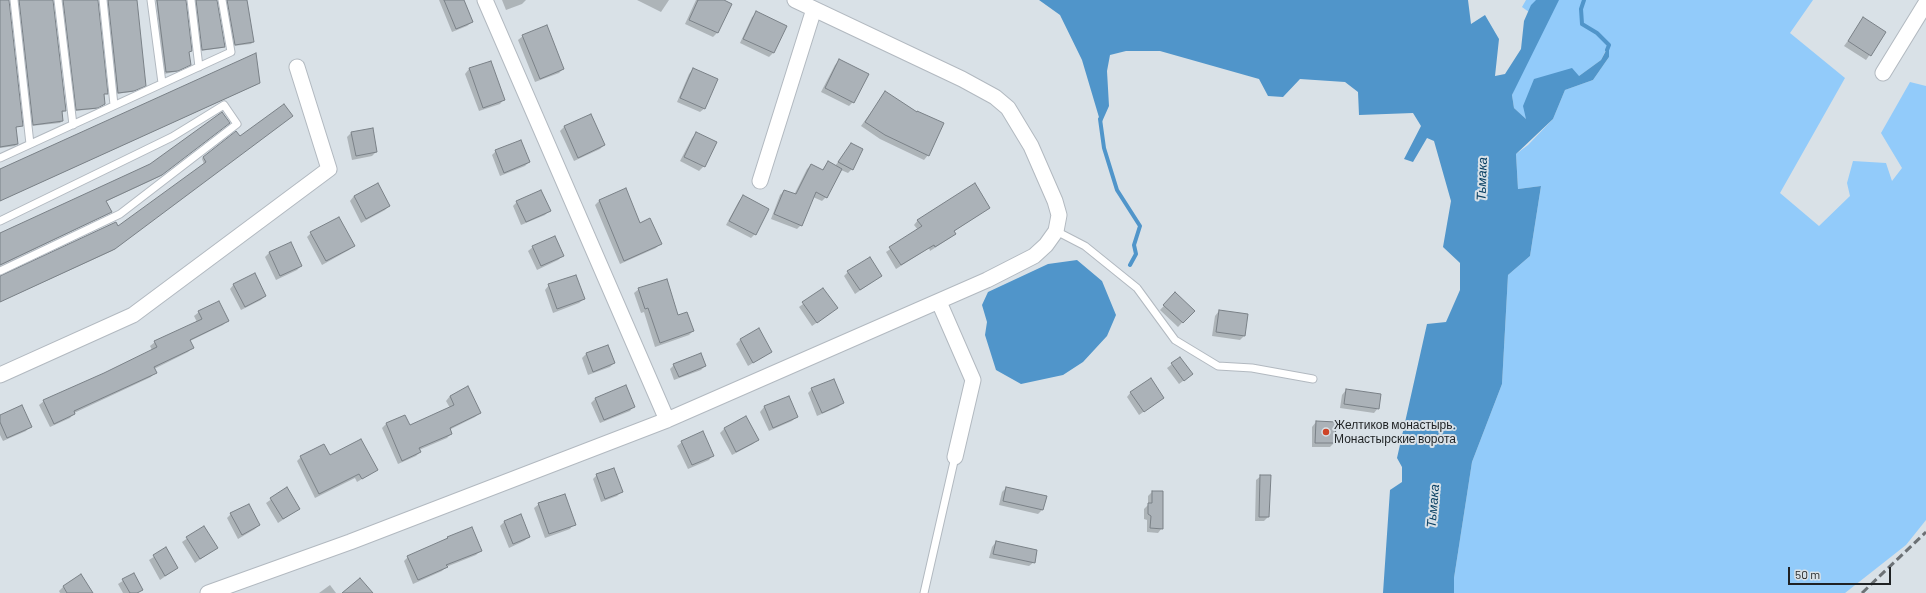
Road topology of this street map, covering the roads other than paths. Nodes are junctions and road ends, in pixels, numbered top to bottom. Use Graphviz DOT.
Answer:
graph roads {
  1 [pos="14,0"];
  2 [pos="58,0"];
  3 [pos="103,0"];
  4 [pos="151,0"];
  5 [pos="191,0"];
  6 [pos="222,0"];
  7 [pos="485,0"];
  8 [pos="795,0"];
  9 [pos="1926,3"];
  10 [pos="814,9"];
  11 [pos="198,67"];
  12 [pos="297,67"];
  13 [pos="1883,73"];
  14 [pos="162,83"];
  15 [pos="114,105"];
  16 [pos="73,124"];
  17 [pos="30,144"];
  18 [pos="0,158"];
  19 [pos="760,181"];
  20 [pos="0,221"];
  21 [pos="1056,231"];
  22 [pos="0,271"];
  23 [pos="939,302"];
  24 [pos="0,375"];
  25 [pos="1314,379"];
  26 [pos="667,420"];
  27 [pos="955,457"];
  28 [pos="208,593"];
  29 [pos="924,593"];
  1 -- 17 [label="lane"];
  2 -- 16 [label="lane"];
  3 -- 15 [label="lane"];
  4 -- 14 [label="lane"];
  5 -- 11 [label="lane"];
  6 -- 11 [label="lane"];
  7 -- 26 [label="street"];
  8 -- 10 [label="street"];
  9 -- 13 [label="street"];
  10 -- 19 [label="street"];
  10 -- 21 [label="street"];
  11 -- 14 [label="lane"];
  12 -- 24 [label="street"];
  14 -- 15 [label="lane"];
  15 -- 16 [label="lane"];
  16 -- 17 [label="lane"];
  17 -- 18 [label="lane"];
  20 -- 22 [label="lane"];
  21 -- 23 [label="street"];
  21 -- 25 [label="lane"];
  23 -- 26 [label="street"];
  23 -- 27 [label="street"];
  26 -- 28 [label="street"];
  27 -- 29 [label="lane"];
}
